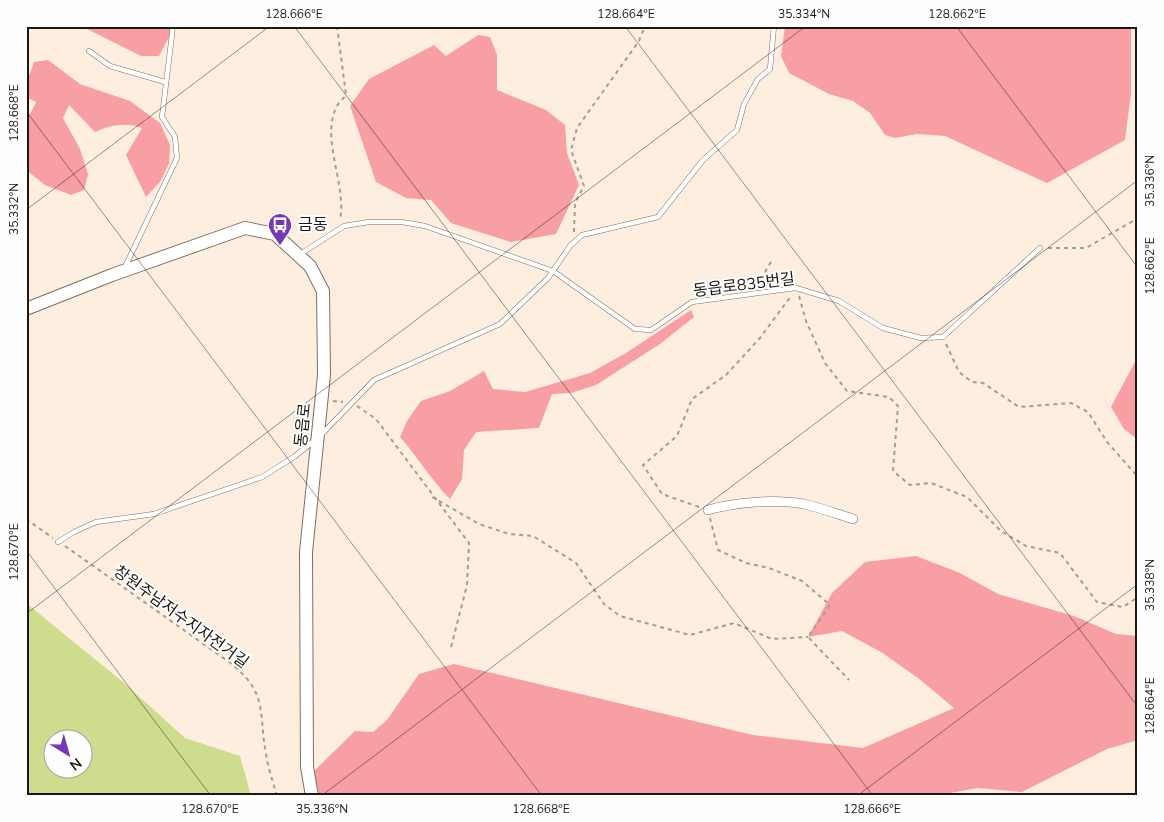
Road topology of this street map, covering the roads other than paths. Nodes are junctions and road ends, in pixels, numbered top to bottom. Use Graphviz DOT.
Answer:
graph roads {
  1 [pos="172,26"];
  2 [pos="774,26"];
  3 [pos="89,51"];
  4 [pos="164,82"];
  5 [pos="1040,248"];
  6 [pos="298,255"];
  7 [pos="123,271"];
  8 [pos="553,271"];
  9 [pos="26,309"];
  10 [pos="318,438"];
  11 [pos="708,510"];
  12 [pos="853,519"];
  13 [pos="58,542"];
  14 [pos="312,796"];
  1 -- 4 [label="lane"];
  2 -- 8 [label="lane"];
  3 -- 4 [label="lane"];
  4 -- 7 [label="lane"];
  5 -- 8 [label="lane, 동읍로835번길"];
  6 -- 7 [label="street, 동읍로"];
  6 -- 8 [label="lane, 동읍로835번길"];
  6 -- 10 [label="street, 동읍로"];
  7 -- 9 [label="street, 동읍로"];
  8 -- 10 [label="lane"];
  10 -- 13 [label="lane"];
  10 -- 14 [label="street, 동읍로"];
  11 -- 12 [label="street"];
}
